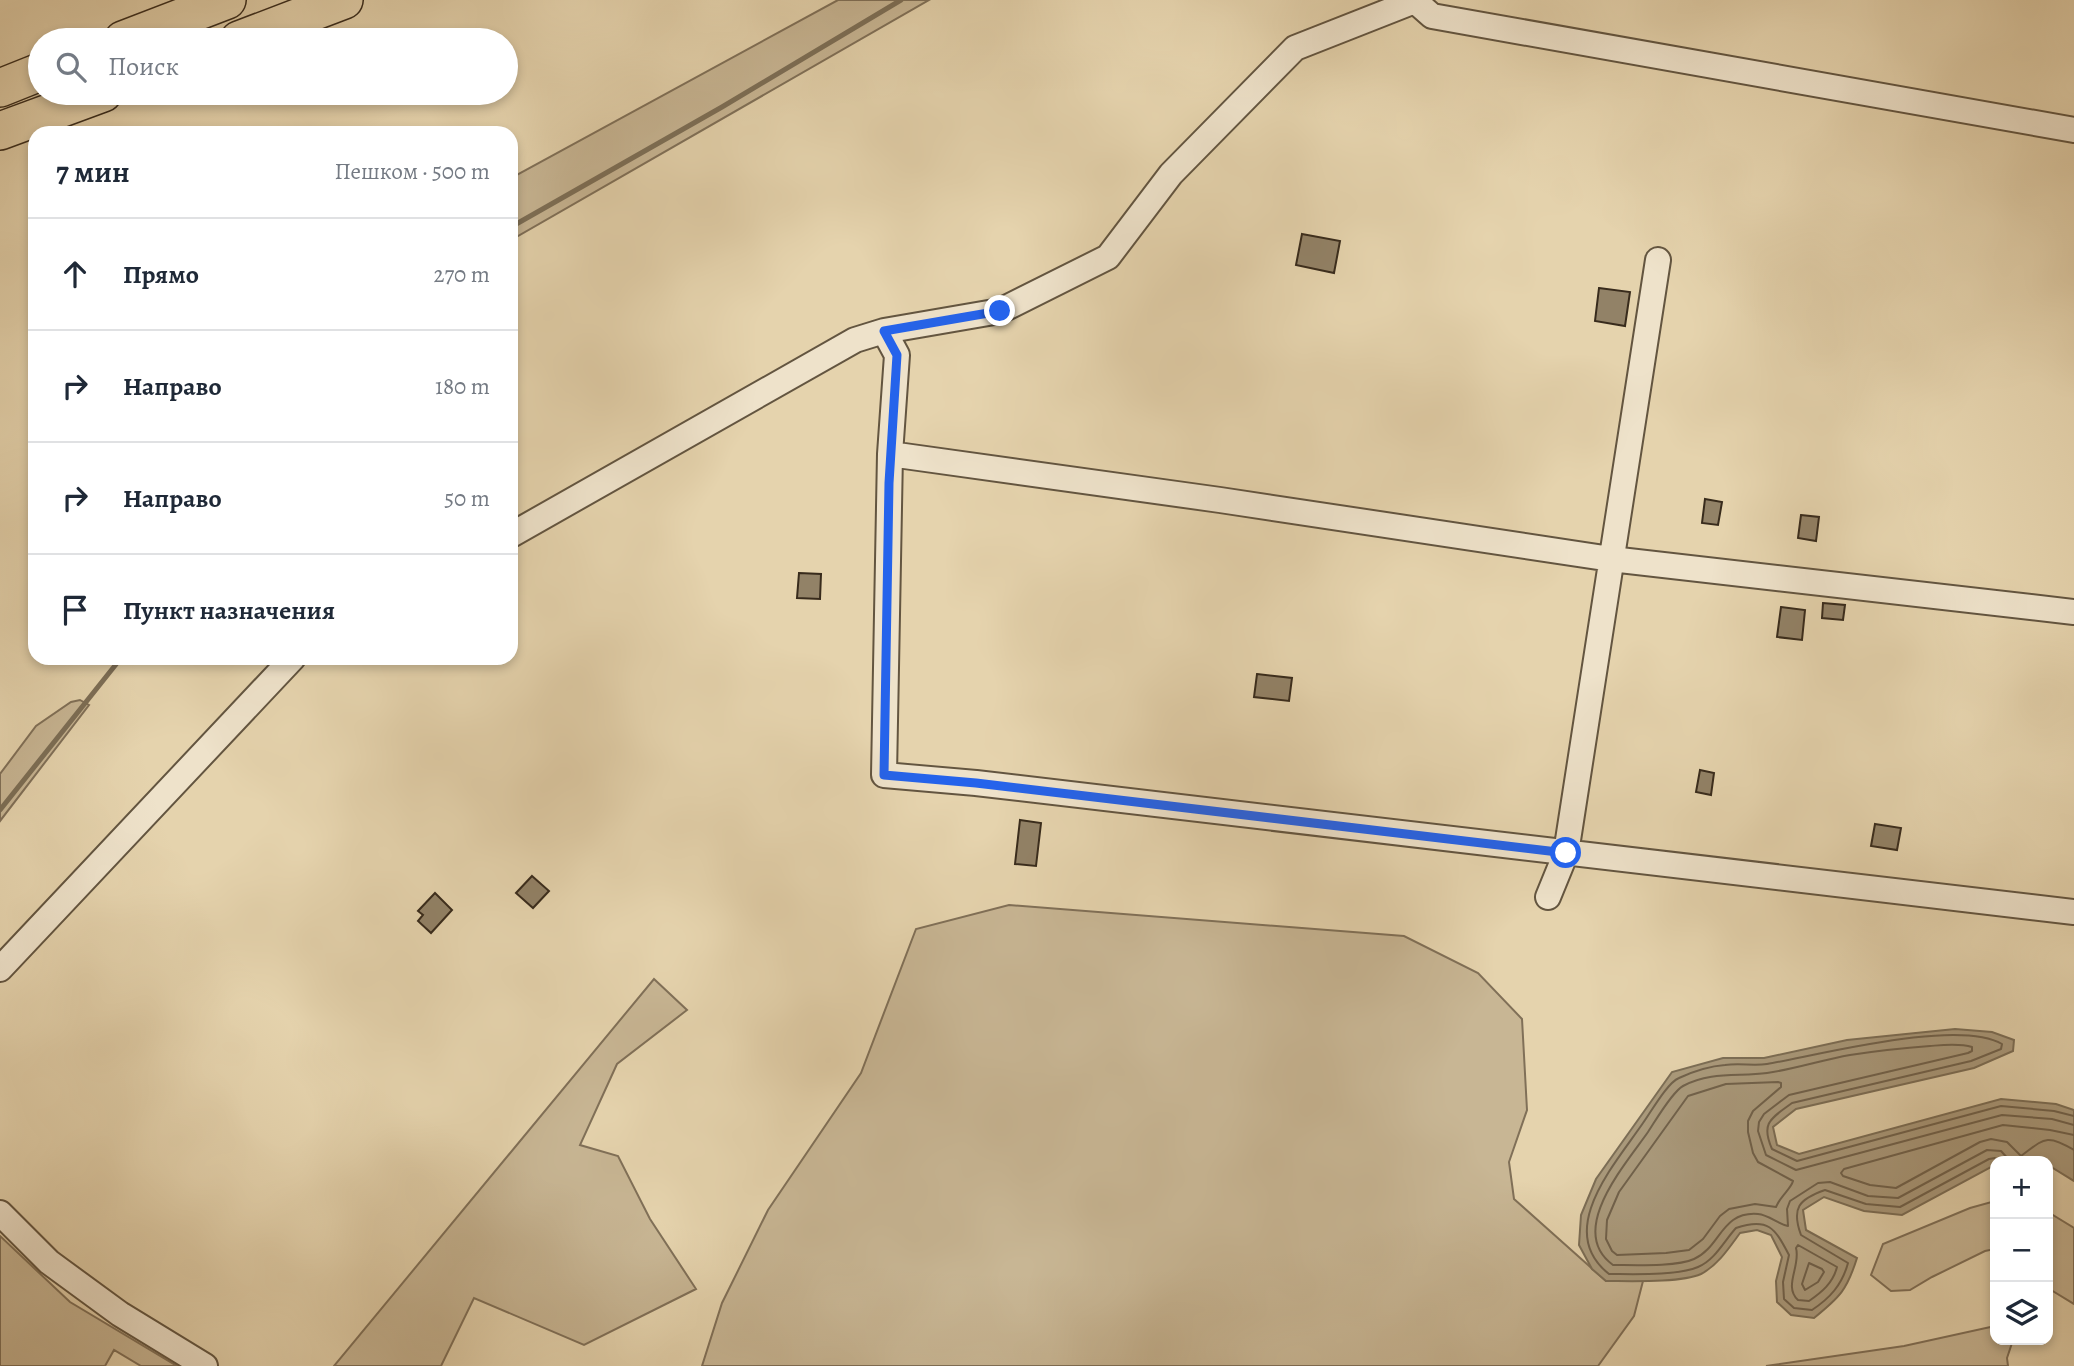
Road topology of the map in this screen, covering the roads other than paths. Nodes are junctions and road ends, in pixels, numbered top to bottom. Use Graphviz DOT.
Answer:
graph roads {
  1 [pos="228,0"];
  2 [pos="344,0"];
  3 [pos="1416,0"];
  4 [pos="154,28"];
  5 [pos="270,28"];
  6 [pos="28,77"];
  7 [pos="0,88"];
  8 [pos="70,105"];
  9 [pos="2074,130"];
  10 [pos="0,131"];
  11 [pos="1658,261"];
  12 [pos="884,331"];
  13 [pos="890,454"];
  14 [pos="518,531"];
  15 [pos="1611,559"];
  16 [pos="2074,612"];
  17 [pos="286,665"];
  18 [pos="1566,853"];
  19 [pos="1548,897"];
  20 [pos="2074,912"];
  21 [pos="0,968"];
  22 [pos="0,1213"];
  23 [pos="205,1366"];
  1 -- 4 [label="highway"];
  2 -- 5 [label="highway"];
  3 -- 9 [label="street"];
  3 -- 12 [label="street"];
  6 -- 7 [label="highway"];
  8 -- 10 [label="highway"];
  11 -- 15 [label="street"];
  12 -- 13 [label="street"];
  12 -- 14 [label="street"];
  13 -- 15 [label="street"];
  13 -- 18 [label="street"];
  15 -- 16 [label="street"];
  15 -- 18 [label="street"];
  17 -- 21 [label="street"];
  18 -- 19 [label="street"];
  18 -- 20 [label="street"];
  22 -- 23 [label="street"];
}
